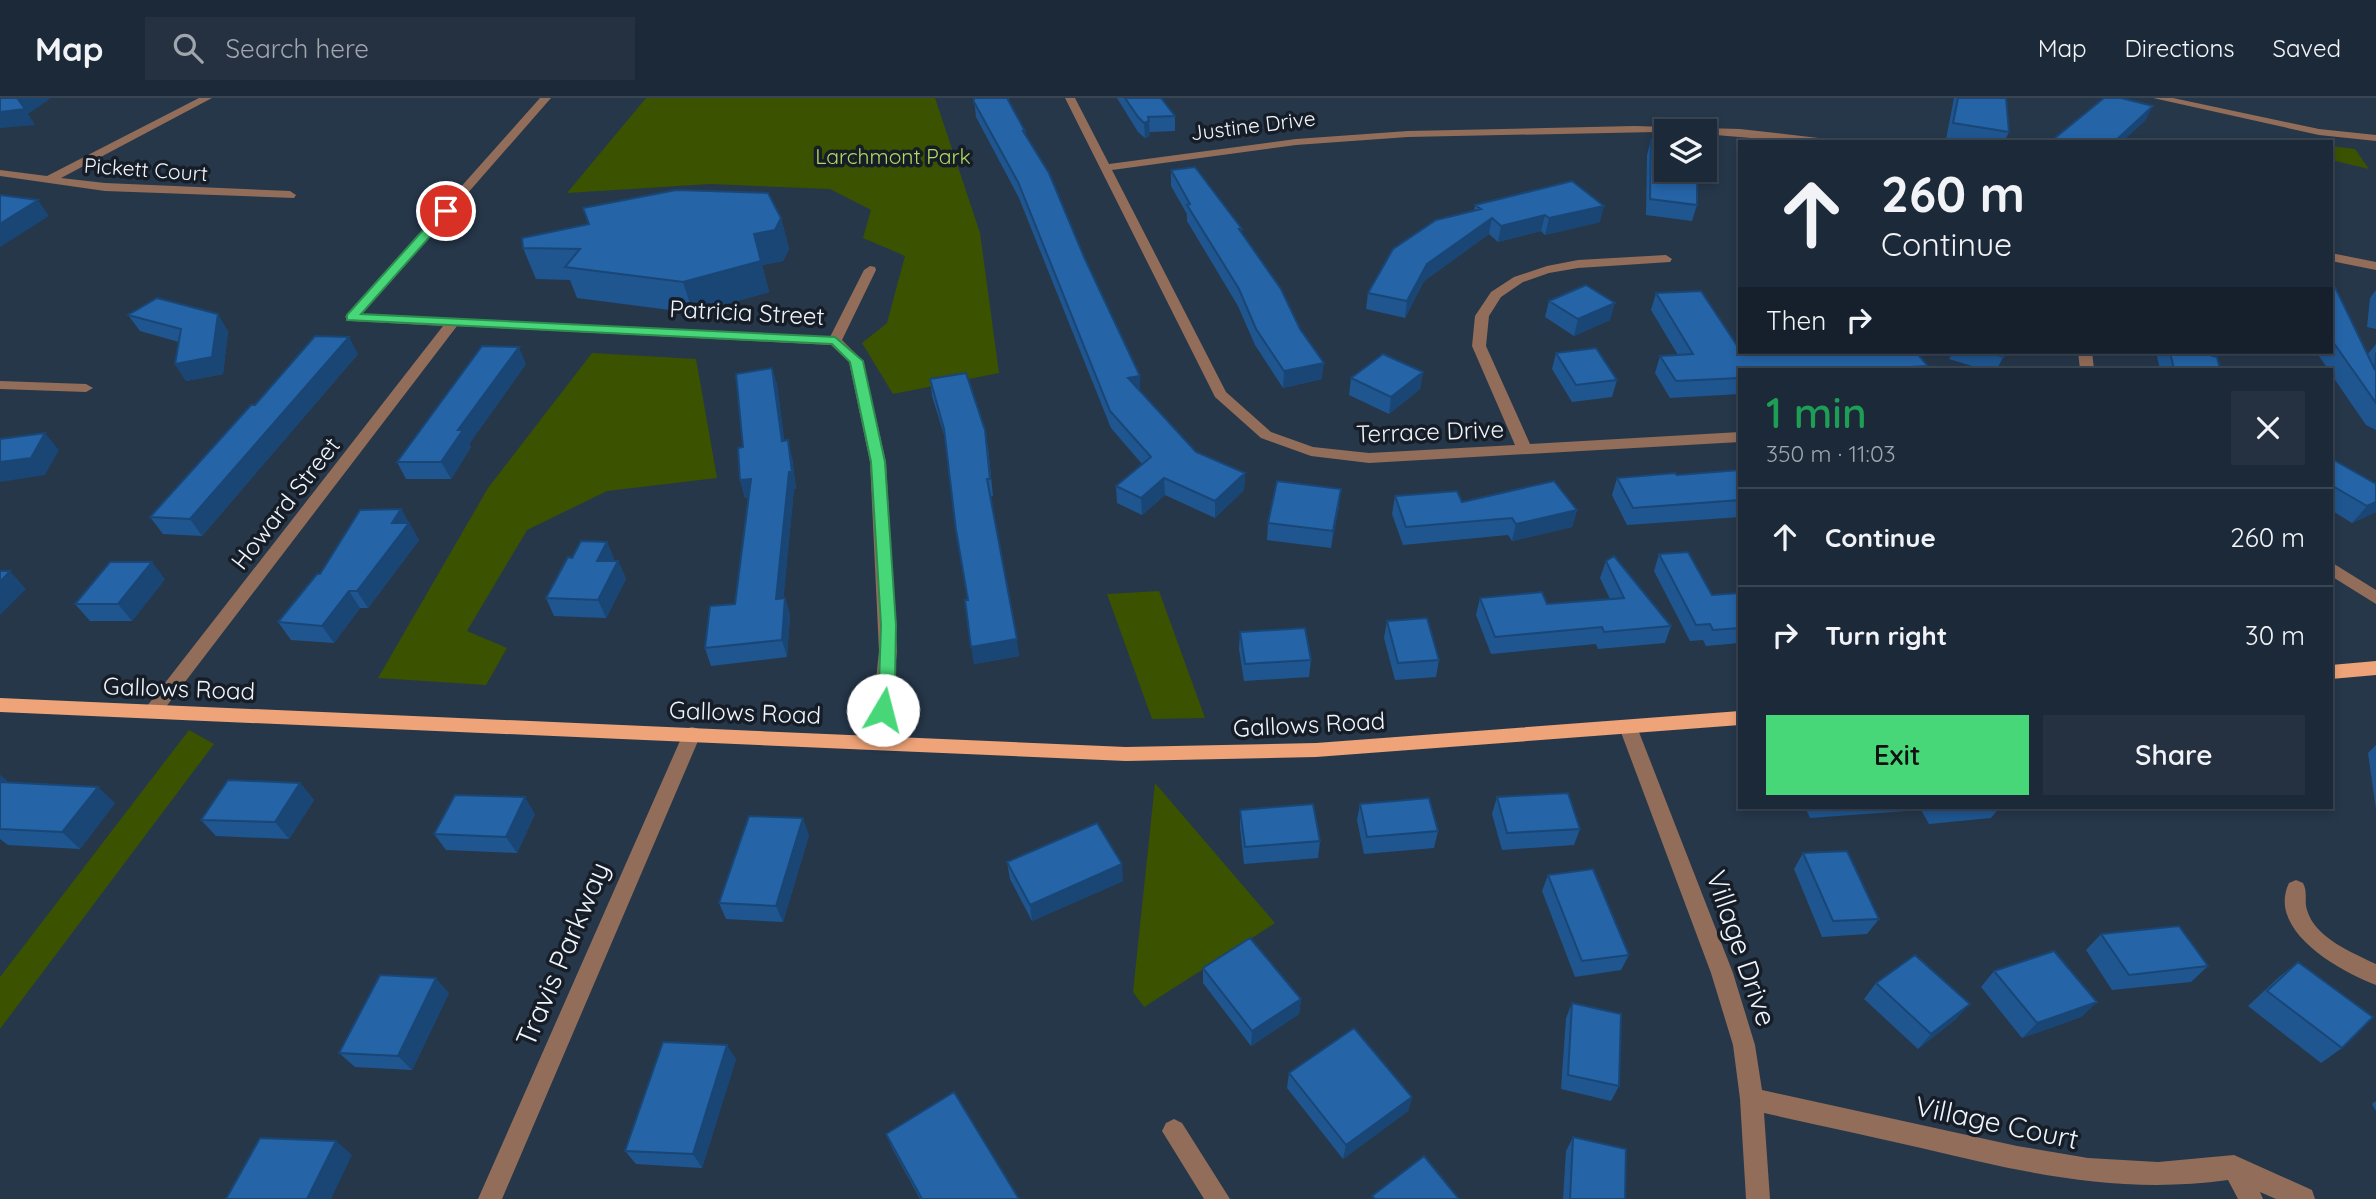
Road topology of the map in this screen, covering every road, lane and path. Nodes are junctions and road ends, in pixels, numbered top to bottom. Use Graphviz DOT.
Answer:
graph roads {
  1 [pos="207,98"];
  2 [pos="546,98"];
  3 [pos="1070,98"];
  4 [pos="2158,98"];
  5 [pos="2376,138"];
  6 [pos="1810,140"];
  7 [pos="1104,168"];
  8 [pos="0,173"];
  9 [pos="46,181"];
  10 [pos="290,195"];
  11 [pos="2333,257"];
  12 [pos="1666,259"];
  13 [pos="2376,266"];
  14 [pos="870,270"];
  15 [pos="453,322"];
  16 [pos="835,341"];
  17 [pos="0,385"];
  18 [pos="86,388"];
  19 [pos="1738,437"];
  20 [pos="1525,450"];
  21 [pos="2333,569"];
  22 [pos="2376,598"];
  23 [pos="2376,668"];
  24 [pos="2333,671"];
  25 [pos="0,705"];
  26 [pos="153,711"];
  27 [pos="1738,718"];
  28 [pos="1628,727"];
  29 [pos="692,734"];
  30 [pos="872,741"];
  31 [pos="2296,889"];
  32 [pos="2376,975"];
  33 [pos="1752,1099"];
  34 [pos="1174,1131"];
  35 [pos="2234,1167"];
  36 [pos="490,1199"];
  37 [pos="1218,1199"];
  38 [pos="1758,1199"];
  39 [pos="2251,1199"];
  40 [pos="2303,1199"];
  1 -- 9 [label="street"];
  2 -- 15 [label="street, Patricia Street"];
  3 -- 7 [label="street, Terrace Drive"];
  4 -- 5 [label="street"];
  6 -- 7 [label="street, Justine Drive"];
  7 -- 20 [label="street, Terrace Drive"];
  8 -- 9 [label="street, Pickett Court"];
  9 -- 10 [label="street, Pickett Court"];
  11 -- 13 [label="street"];
  12 -- 20 [label="street"];
  14 -- 16 [label="street"];
  15 -- 16 [label="street, Patricia Street"];
  15 -- 26 [label="street, Howard Street"];
  16 -- 30 [label="street, Patricia Street"];
  17 -- 18 [label="street"];
  19 -- 20 [label="street, Terrace Drive"];
  21 -- 22 [label="street"];
  23 -- 24 [label="main road"];
  25 -- 26 [label="main road, Gallows Road"];
  26 -- 29 [label="main road, Gallows Road"];
  27 -- 28 [label="main road, Gallows Road"];
  28 -- 30 [label="main road, Gallows Road"];
  28 -- 33 [label="street, Village Drive"];
  29 -- 30 [label="main road, Gallows Road"];
  29 -- 36 [label="street, Travis Parkway"];
  31 -- 32 [label="street"];
  33 -- 35 [label="street, Village Court"];
  33 -- 38 [label="street, Village Drive"];
  34 -- 37 [label="street"];
  35 -- 39 [label="street"];
  35 -- 40 [label="street"];
}
